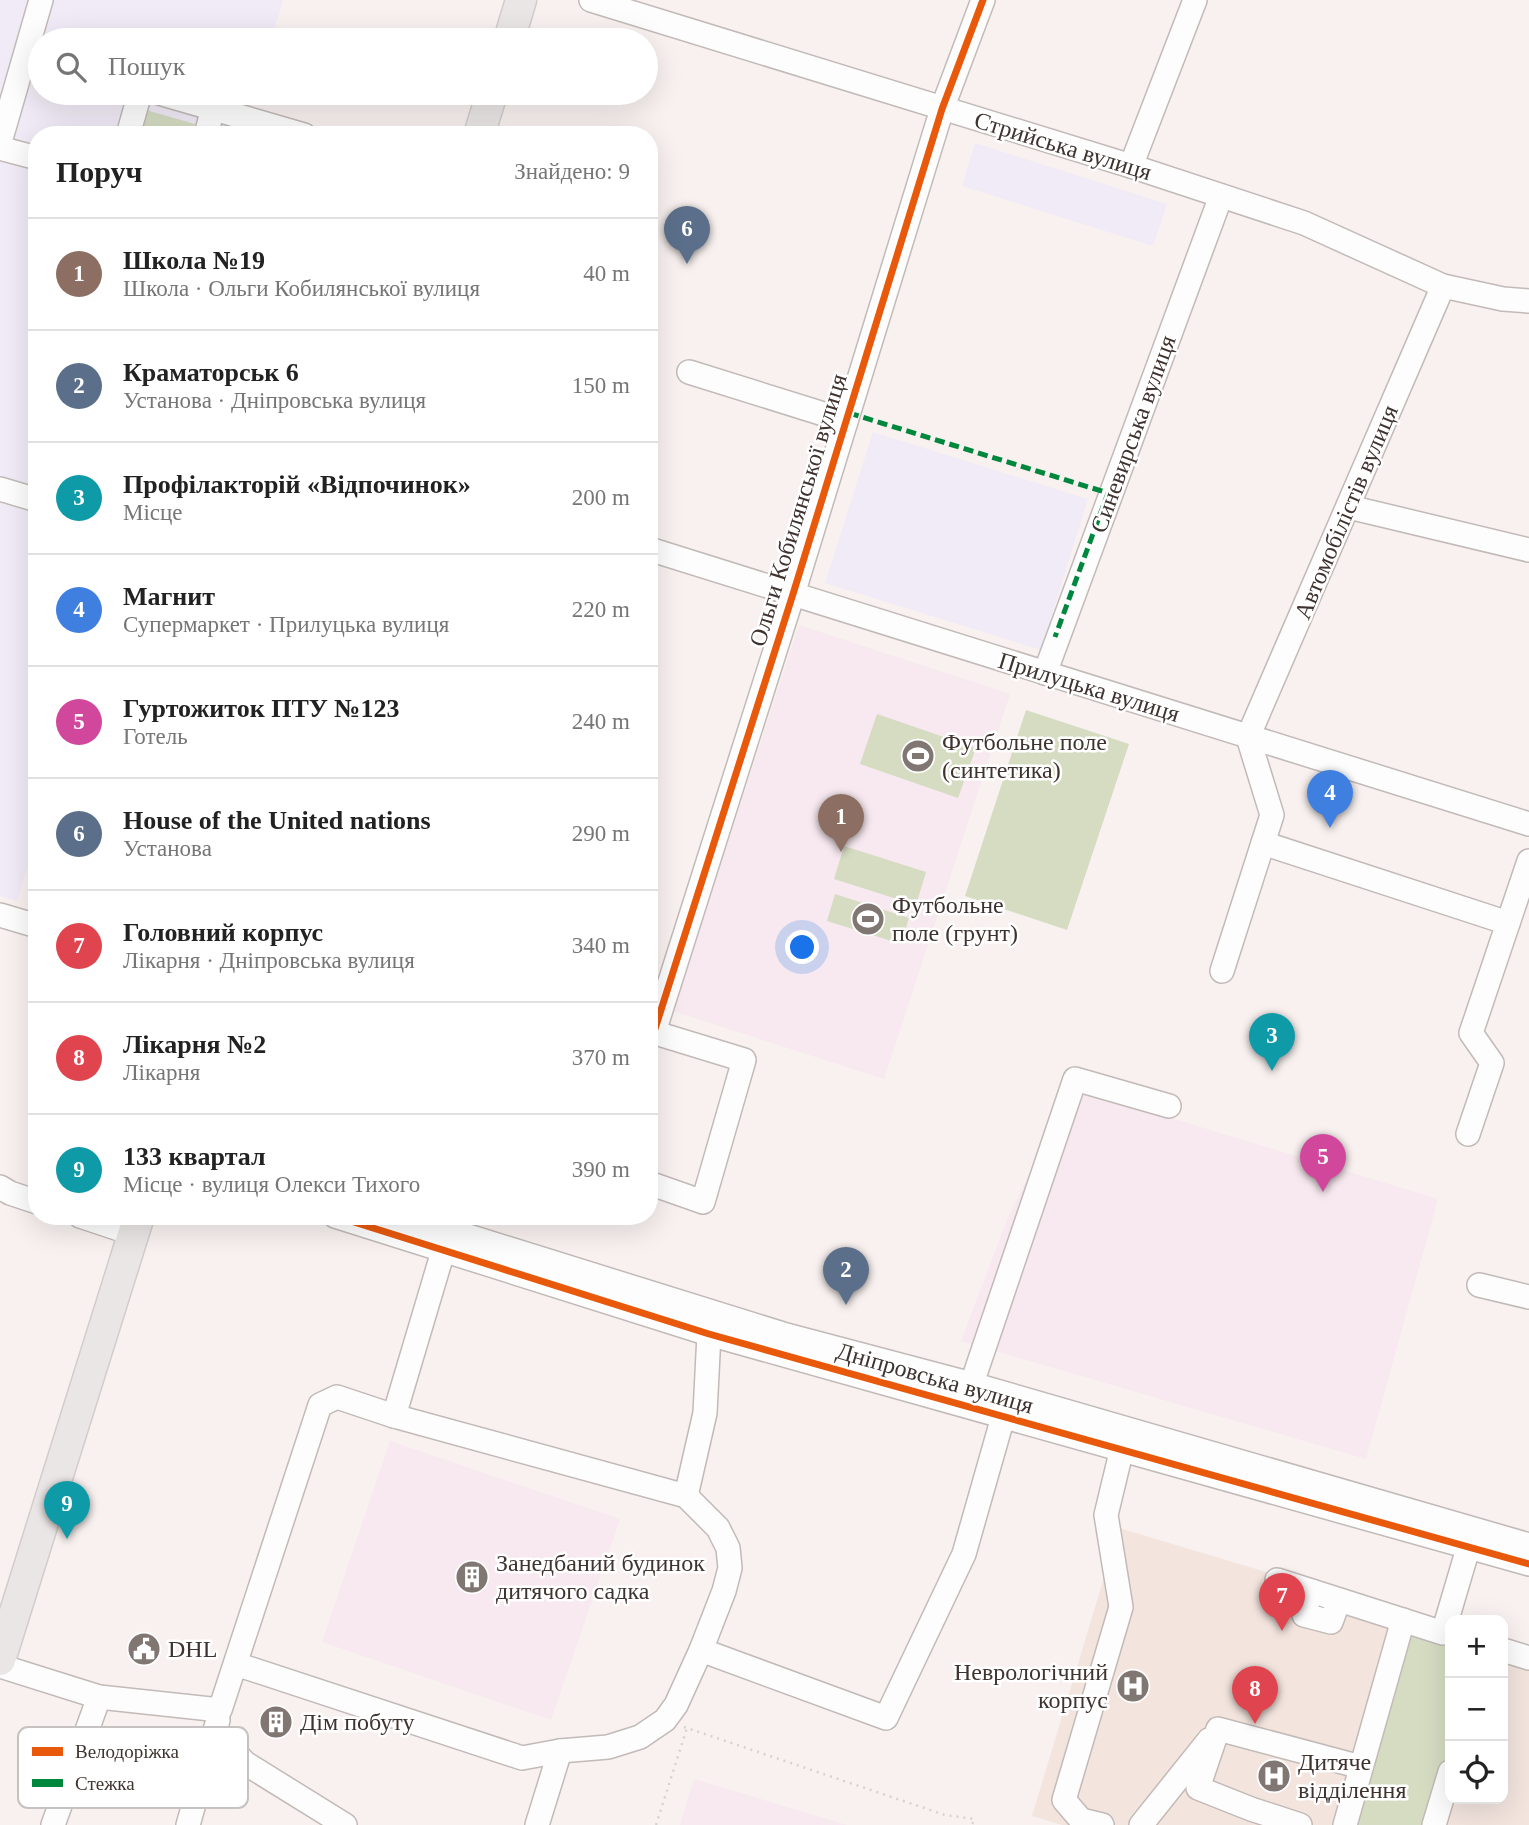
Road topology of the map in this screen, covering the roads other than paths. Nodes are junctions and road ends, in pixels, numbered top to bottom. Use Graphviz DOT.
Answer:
graph roads {
  1 [pos="41,0"];
  2 [pos="521,0"];
  3 [pos="592,0"];
  4 [pos="983,0"];
  5 [pos="1195,0"];
  6 [pos="37,28"];
  7 [pos="513,28"];
  8 [pos="28,70"];
  9 [pos="137,105"];
  10 [pos="202,105"];
  11 [pos="488,105"];
  12 [pos="213,108"];
  13 [pos="942,109"];
  14 [pos="131,126"];
  15 [pos="208,126"];
  16 [pos="274,126"];
  17 [pos="482,126"];
  18 [pos="0,142"];
  19 [pos="0,148"];
  20 [pos="28,156"];
  21 [pos="1131,166"];
  22 [pos="1221,196"];
  23 [pos="1443,286"];
  24 [pos="1503,299"];
  25 [pos="1529,301"];
  26 [pos="1529,313"];
  27 [pos="689,372"];
  28 [pos="846,421"];
  29 [pos="0,489"];
  30 [pos="28,497"];
  31 [pos="1349,507"];
  32 [pos="1529,550"];
  33 [pos="658,552"];
  34 [pos="793,594"];
  35 [pos="1045,673"];
  36 [pos="1248,737"];
  37 [pos="1529,824"];
  38 [pos="1263,843"];
  39 [pos="1529,861"];
  40 [pos="0,915"];
  41 [pos="28,923"];
  42 [pos="1508,923"];
  43 [pos="1222,971"];
  44 [pos="658,1010"];
  45 [pos="658,1034"];
  46 [pos="1169,1106"];
  47 [pos="1468,1134"];
  48 [pos="658,1186"];
  49 [pos="0,1187"];
  50 [pos="28,1199"];
  51 [pos="136,1225"];
  52 [pos="400,1225"];
  53 [pos="433,1225"];
  54 [pos="458,1233"];
  55 [pos="1479,1285"];
  56 [pos="1529,1297"];
  57 [pos="712,1324"];
  58 [pos="968,1395"];
  59 [pos="1006,1406"];
  60 [pos="394,1416"];
  61 [pos="1124,1439"];
  62 [pos="687,1496"];
  63 [pos="1470,1538"];
  64 [pos="1529,1545"];
  65 [pos="1529,1564"];
  66 [pos="1277,1580"];
  67 [pos="1452,1615"];
  68 [pos="1403,1620"];
  69 [pos="1445,1633"];
  70 [pos="701,1650"];
  71 [pos="1508,1652"];
  72 [pos="1529,1658"];
  73 [pos="0,1660"];
  74 [pos="236,1664"];
  75 [pos="0,1666"];
  76 [pos="99,1697"];
  77 [pos="218,1720"];
  78 [pos="88,1727"];
  79 [pos="216,1727"];
  80 [pos="222,1727"];
  81 [pos="560,1751"];
  82 [pos="248,1765"];
  83 [pos="1361,1767"];
  84 [pos="1188,1784"];
  85 [pos="1445,1789"];
  86 [pos="59,1808"];
  87 [pos="193,1808"];
  88 [pos="53,1825"];
  89 [pos="188,1825"];
  90 [pos="345,1825"];
  91 [pos="537,1825"];
  92 [pos="1102,1825"];
  93 [pos="1141,1825"];
  94 [pos="1300,1825"];
  95 [pos="1345,1825"];
  96 [pos="1434,1825"];
  1 -- 6 [label="street"];
  2 -- 7 [label="main road"];
  3 -- 13 [label="street, Стрийська вулиця"];
  4 -- 13 [label="street, Ольги Кобилянської вулиця"];
  5 -- 21 [label="street"];
  8 -- 18 [label="street"];
  9 -- 14 [label="street"];
  10 -- 12 [label="street"];
  11 -- 17 [label="main road"];
  12 -- 15 [label="street"];
  12 -- 16 [label="street"];
  13 -- 21 [label="street, Стрийська вулиця"];
  13 -- 28 [label="street, Ольги Кобилянської вулиця"];
  19 -- 20 [label="street"];
  21 -- 22 [label="street, Стрийська вулиця"];
  22 -- 23 [label="street, Стрийська вулиця"];
  22 -- 35 [label="street, Синевирська вулиця"];
  23 -- 24 [label="street, Стрийська вулиця"];
  23 -- 31 [label="street, Автомобілістів вулиця"];
  24 -- 25 [label="street, Стрийська вулиця"];
  24 -- 26 [label="street"];
  27 -- 28 [label="street"];
  28 -- 34 [label="street, Ольги Кобилянської вулиця"];
  29 -- 30 [label="street"];
  31 -- 32 [label="street"];
  31 -- 36 [label="street, Автомобілістів вулиця"];
  33 -- 34 [label="street, Прилуцька вулиця"];
  34 -- 35 [label="street, Прилуцька вулиця"];
  34 -- 44 [label="street, Ольги Кобилянської вулиця"];
  35 -- 36 [label="street, Прилуцька вулиця"];
  36 -- 37 [label="street, Прилуцька вулиця"];
  36 -- 38 [label="street"];
  38 -- 42 [label="street"];
  38 -- 43 [label="street"];
  39 -- 42 [label="street"];
  40 -- 41 [label="street"];
  42 -- 47 [label="street"];
  45 -- 48 [label="street"];
  46 -- 58 [label="street"];
  49 -- 50 [label="street"];
  51 -- 73 [label="main road"];
  52 -- 54 [label="street, Дніпровська вулиця"];
  53 -- 54 [label="street, Дніпровська вулиця"];
  54 -- 57 [label="street, Дніпровська вулиця"];
  54 -- 60 [label="street"];
  55 -- 56 [label="street"];
  57 -- 58 [label="street, Дніпровська вулиця"];
  57 -- 62 [label="street"];
  58 -- 59 [label="street, Дніпровська вулиця"];
  59 -- 61 [label="street, Дніпровська вулиця"];
  59 -- 70 [label="street"];
  60 -- 62 [label="street"];
  60 -- 74 [label="street"];
  61 -- 63 [label="street, Дніпровська вулиця"];
  61 -- 92 [label="street"];
  62 -- 70 [label="street"];
  63 -- 64 [label="street, Дніпровська вулиця"];
  63 -- 65 [label="street, Дніпровська вулиця"];
  63 -- 67 [label="street"];
  66 -- 68 [label="street"];
  68 -- 69 [label="street"];
  68 -- 83 [label="street"];
  70 -- 81 [label="street"];
  71 -- 72 [label="street"];
  74 -- 77 [label="street"];
  74 -- 81 [label="street"];
  75 -- 76 [label="street"];
  76 -- 77 [label="street"];
  76 -- 78 [label="street"];
  77 -- 79 [label="street"];
  77 -- 80 [label="street"];
  81 -- 91 [label="street"];
  82 -- 90 [label="street"];
  83 -- 84 [label="street"];
  83 -- 95 [label="street"];
  84 -- 93 [label="street"];
  84 -- 94 [label="street"];
  85 -- 96 [label="street"];
  86 -- 88 [label="street"];
  87 -- 89 [label="street"];
}
